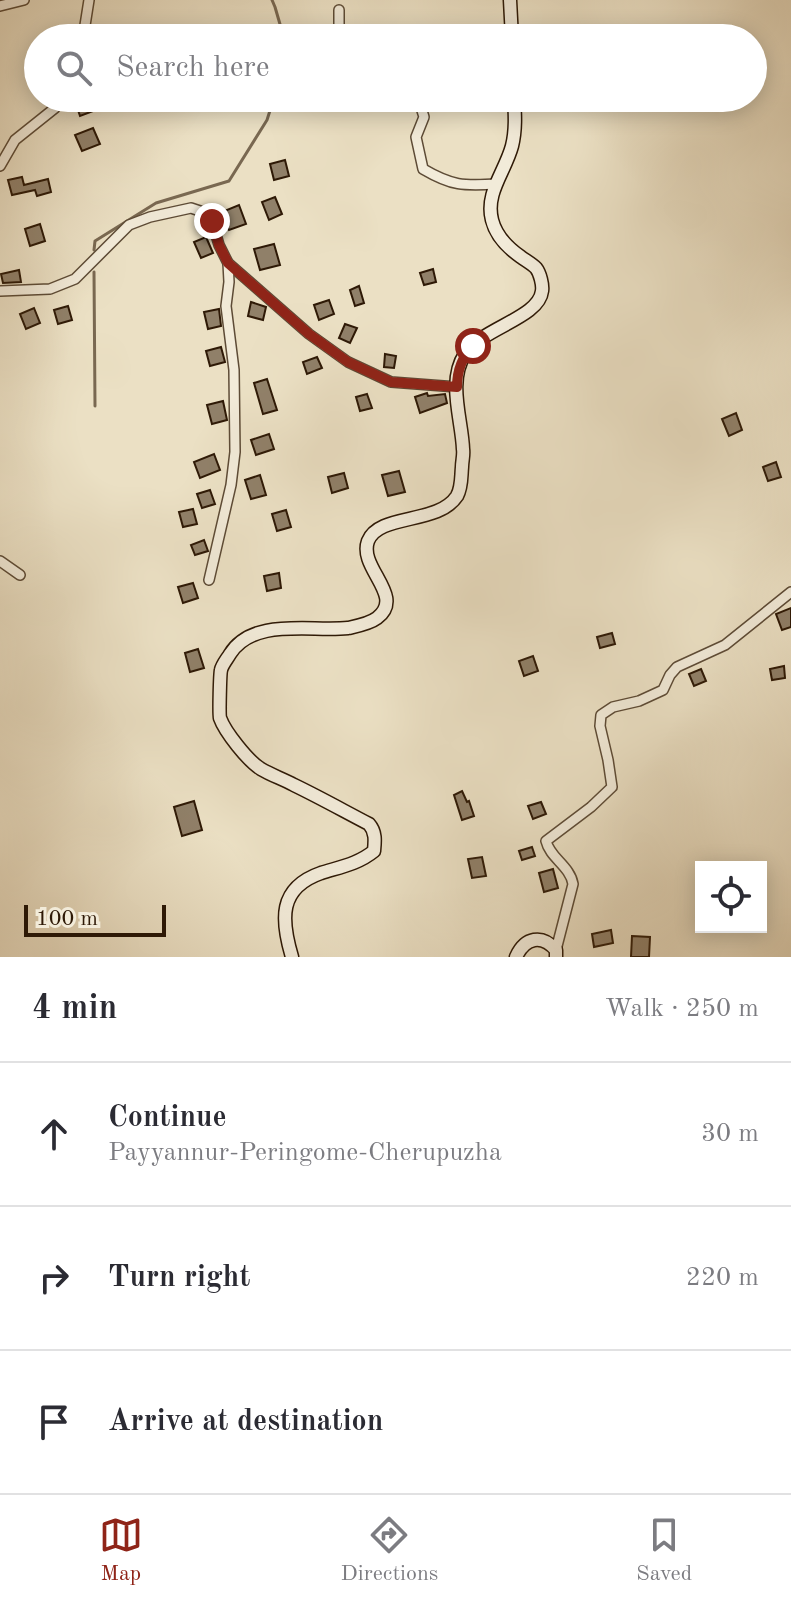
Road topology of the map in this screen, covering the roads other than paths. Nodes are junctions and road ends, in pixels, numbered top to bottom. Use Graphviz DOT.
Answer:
graph roads {
  1 [pos="24,0"];
  2 [pos="89,0"];
  3 [pos="510,0"];
  4 [pos="0,6"];
  5 [pos="339,10"];
  6 [pos="85,24"];
  7 [pos="339,24"];
  8 [pos="511,24"];
  9 [pos="50,112"];
  10 [pos="422,112"];
  11 [pos="515,112"];
  12 [pos="0,166"];
  13 [pos="497,184"];
  14 [pos="228,263"];
  15 [pos="0,291"];
  16 [pos="457,387"];
  17 [pos="0,561"];
  18 [pos="20,575"];
  19 [pos="209,580"];
  20 [pos="791,592"];
  21 [pos="556,954"];
  22 [pos="292,957"];
  23 [pos="516,957"];
  1 -- 4 [label="street"];
  2 -- 6 [label="street"];
  3 -- 8 [label="main road"];
  5 -- 7 [label="street"];
  9 -- 12 [label="street"];
  10 -- 13 [label="street"];
  11 -- 13 [label="main road"];
  13 -- 16 [label="main road"];
  14 -- 15 [label="street"];
  14 -- 16 [label="street"];
  14 -- 19 [label="street"];
  16 -- 22 [label="main road"];
  17 -- 18 [label="street"];
  20 -- 21 [label="street"];
  21 -- 23 [label="main road"];
}
